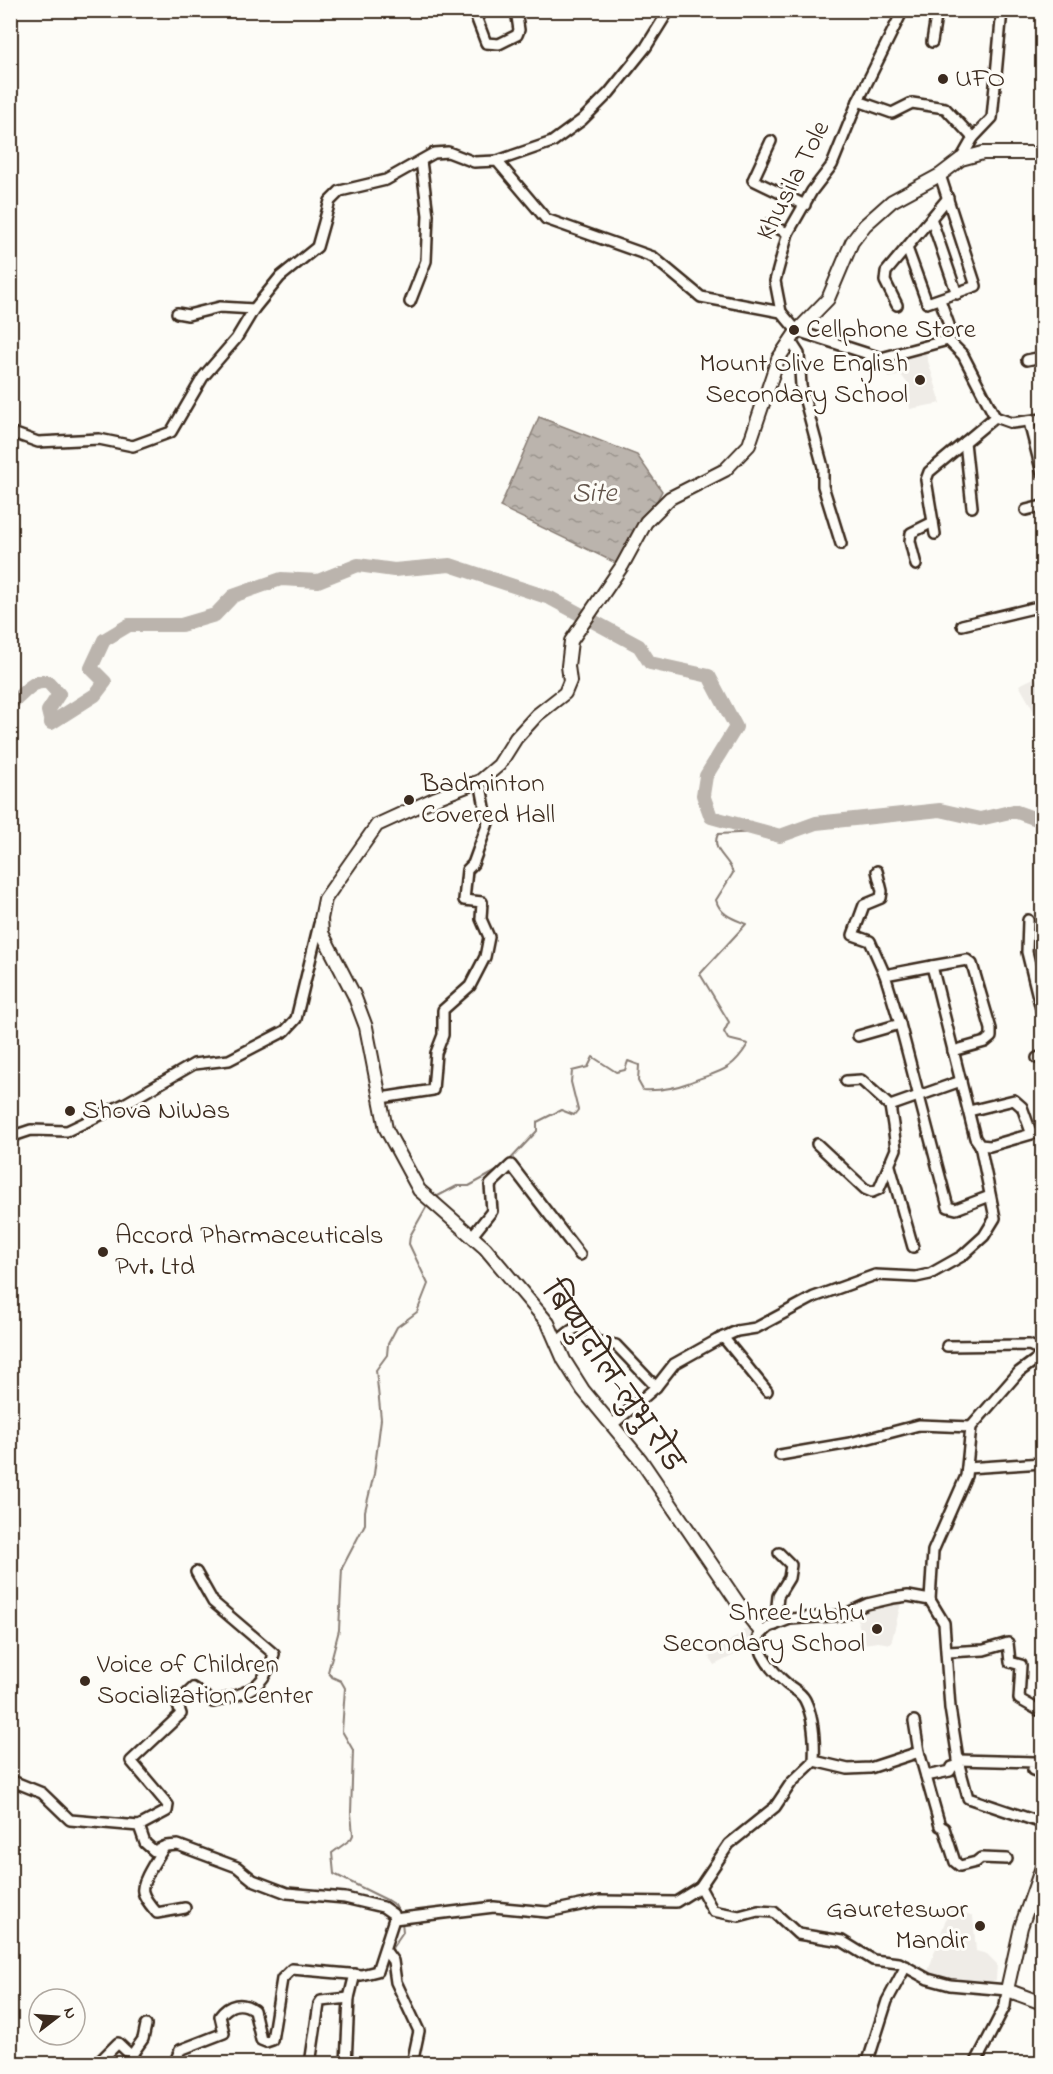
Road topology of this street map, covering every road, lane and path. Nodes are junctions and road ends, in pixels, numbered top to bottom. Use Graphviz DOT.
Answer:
graph roads {
  1 [pos="516,10"];
  2 [pos="669,10"];
  3 [pos="903,10"];
  4 [pos="937,10"];
  5 [pos="1002,10"];
  6 [pos="475,14"];
  7 [pos="932,42"];
  8 [pos="858,101"];
  9 [pos="973,138"];
  10 [pos="771,141"];
  11 [pos="1042,153"];
  12 [pos="962,159"];
  13 [pos="421,161"];
  14 [pos="497,161"];
  15 [pos="940,175"];
  16 [pos="948,198"];
  17 [pos="805,205"];
  18 [pos="932,218"];
  19 [pos="768,224"];
  20 [pos="788,233"];
  21 [pos="907,248"];
  22 [pos="957,294"];
  23 [pos="940,300"];
  24 [pos="410,302"];
  25 [pos="897,305"];
  26 [pos="254,309"];
  27 [pos="781,312"];
  28 [pos="177,314"];
  29 [pos="949,325"];
  30 [pos="793,335"];
  31 [pos="1042,357"];
  32 [pos="1027,360"];
  33 [pos="995,417"];
  34 [pos="1042,419"];
  35 [pos="1029,422"];
  36 [pos="10,432"];
  37 [pos="965,442"];
  38 [pos="1042,473"];
  39 [pos="1042,506"];
  40 [pos="972,507"];
  41 [pos="1026,510"];
  42 [pos="933,522"];
  43 [pos="935,534"];
  44 [pos="841,544"];
  45 [pos="916,565"];
  46 [pos="1042,606"];
  47 [pos="962,625"];
  48 [pos="480,781"];
  49 [pos="877,871"];
  50 [pos="321,919"];
  51 [pos="1028,920"];
  52 [pos="932,966"];
  53 [pos="885,975"];
  54 [pos="1042,1013"];
  55 [pos="900,1024"];
  56 [pos="858,1036"];
  57 [pos="953,1051"];
  58 [pos="846,1081"];
  59 [pos="961,1081"];
  60 [pos="918,1096"];
  61 [pos="381,1098"];
  62 [pos="890,1106"];
  63 [pos="969,1111"];
  64 [pos="1042,1131"];
  65 [pos="1031,1132"];
  66 [pos="10,1137"];
  67 [pos="817,1144"];
  68 [pos="980,1145"];
  69 [pos="890,1166"];
  70 [pos="990,1196"];
  71 [pos="472,1236"];
  72 [pos="913,1248"];
  73 [pos="580,1255"];
  74 [pos="723,1337"];
  75 [pos="557,1342"];
  76 [pos="947,1346"];
  77 [pos="1042,1353"];
  78 [pos="656,1387"];
  79 [pos="767,1391"];
  80 [pos="612,1425"];
  81 [pos="971,1427"];
  82 [pos="780,1455"];
  83 [pos="1042,1463"];
  84 [pos="967,1468"];
  85 [pos="779,1553"];
  86 [pos="196,1572"];
  87 [pos="930,1600"];
  88 [pos="775,1624"];
  89 [pos="761,1632"];
  90 [pos="948,1652"];
  91 [pos="1042,1712"];
  92 [pos="914,1721"];
  93 [pos="919,1752"];
  94 [pos="814,1761"];
  95 [pos="959,1763"];
  96 [pos="1042,1773"];
  97 [pos="926,1776"];
  98 [pos="10,1780"];
  99 [pos="1042,1824"];
  100 [pos="139,1826"];
  101 [pos="166,1846"];
  102 [pos="1007,1859"];
  103 [pos="1042,1867"];
  104 [pos="700,1887"];
  105 [pos="185,1908"];
  106 [pos="400,1918"];
  107 [pos="385,1950"];
  108 [pos="906,1966"];
  109 [pos="354,1974"];
  110 [pos="1007,1990"];
  111 [pos="349,1998"];
  112 [pos="1042,2003"];
  113 [pos="146,2025"];
  114 [pos="132,2056"];
  115 [pos="98,2063"];
  116 [pos="140,2064"];
  117 [pos="174,2064"];
  118 [pos="310,2064"];
  119 [pos="346,2064"];
  120 [pos="412,2064"];
  121 [pos="867,2064"];
  122 [pos="975,2064"];
  1 -- 6 [label="street"];
  2 -- 14 [label="street"];
  3 -- 8 [label="street, Khusila Tole"];
  4 -- 7 [label="street"];
  5 -- 9 [label="street"];
  8 -- 9 [label="street"];
  8 -- 17 [label="street, Khusila Tole"];
  9 -- 12 [label="street"];
  10 -- 17 [label="street"];
  11 -- 12 [label="street"];
  12 -- 15 [label="street"];
  13 -- 14 [label="street"];
  13 -- 24 [label="street"];
  13 -- 26 [label="street"];
  14 -- 27 [label="street"];
  15 -- 16 [label="street"];
  15 -- 30 [label="street"];
  16 -- 18 [label="street"];
  16 -- 22 [label="street"];
  17 -- 20 [label="street, Khusila Tole"];
  18 -- 21 [label="street"];
  18 -- 22 [label="street"];
  19 -- 20 [label="street"];
  20 -- 27 [label="street, Khusila Tole"];
  21 -- 23 [label="street"];
  21 -- 25 [label="street"];
  22 -- 23 [label="street"];
  23 -- 29 [label="street"];
  26 -- 28 [label="street"];
  26 -- 36 [label="street"];
  27 -- 30 [label="street"];
  30 -- 33 [label="street"];
  30 -- 44 [label="street"];
  30 -- 48 [label="street"];
  31 -- 32 [label="street"];
  33 -- 35 [label="street"];
  33 -- 37 [label="street"];
  34 -- 35 [label="street"];
  35 -- 38 [label="street"];
  37 -- 40 [label="street"];
  37 -- 42 [label="street"];
  39 -- 41 [label="street"];
  42 -- 43 [label="street"];
  42 -- 45 [label="street"];
  46 -- 47 [label="street"];
  48 -- 50 [label="street"];
  48 -- 61 [label="street"];
  49 -- 53 [label="street"];
  50 -- 61 [label="street, बिष्णुदोल-लुभु रोड"];
  50 -- 66 [label="street"];
  51 -- 54 [label="street"];
  52 -- 53 [label="street"];
  52 -- 57 [label="street"];
  52 -- 57 [label="street"];
  53 -- 55 [label="street"];
  55 -- 56 [label="street"];
  55 -- 60 [label="street"];
  57 -- 59 [label="street"];
  58 -- 62 [label="street"];
  59 -- 60 [label="street"];
  59 -- 63 [label="street"];
  60 -- 62 [label="street"];
  60 -- 70 [label="street"];
  61 -- 71 [label="street, बिष्णुदोल-लुभु रोड"];
  62 -- 69 [label="street"];
  63 -- 65 [label="street"];
  63 -- 68 [label="street"];
  64 -- 65 [label="street"];
  65 -- 68 [label="street"];
  67 -- 69 [label="street"];
  68 -- 70 [label="street"];
  69 -- 72 [label="street"];
  70 -- 74 [label="street"];
  71 -- 73 [label="street"];
  71 -- 75 [label="street, बिष्णुदोल-लुभु रोड"];
  74 -- 78 [label="street"];
  74 -- 79 [label="street"];
  75 -- 78 [label="street"];
  75 -- 80 [label="street, बिष्णुदोल-लुभु रोड"];
  76 -- 77 [label="street"];
  77 -- 81 [label="street"];
  78 -- 80 [label="street"];
  80 -- 89 [label="street, बिष्णुदोल-लुभु रोड"];
  81 -- 82 [label="street"];
  81 -- 84 [label="street"];
  83 -- 84 [label="street"];
  84 -- 87 [label="street"];
  85 -- 88 [label="street"];
  86 -- 100 [label="street"];
  87 -- 88 [label="street"];
  87 -- 90 [label="street"];
  88 -- 89 [label="street"];
  89 -- 94 [label="street"];
  90 -- 91 [label="street"];
  90 -- 95 [label="street"];
  92 -- 93 [label="street"];
  93 -- 94 [label="street"];
  93 -- 97 [label="street"];
  94 -- 104 [label="street"];
  95 -- 96 [label="street"];
  95 -- 97 [label="street"];
  95 -- 99 [label="street"];
  97 -- 102 [label="street"];
  98 -- 100 [label="street"];
  100 -- 101 [label="street"];
  101 -- 105 [label="street"];
  101 -- 106 [label="street"];
  103 -- 110 [label="street"];
  104 -- 106 [label="street"];
  104 -- 108 [label="street"];
  106 -- 107 [label="street"];
  107 -- 109 [label="street"];
  107 -- 120 [label="street"];
  108 -- 110 [label="street"];
  108 -- 121 [label="street"];
  109 -- 111 [label="street"];
  109 -- 117 [label="street"];
  110 -- 112 [label="street"];
  110 -- 122 [label="street"];
  111 -- 118 [label="street"];
  111 -- 119 [label="street"];
  113 -- 114 [label="street"];
  114 -- 115 [label="street"];
  114 -- 116 [label="street"];
}
